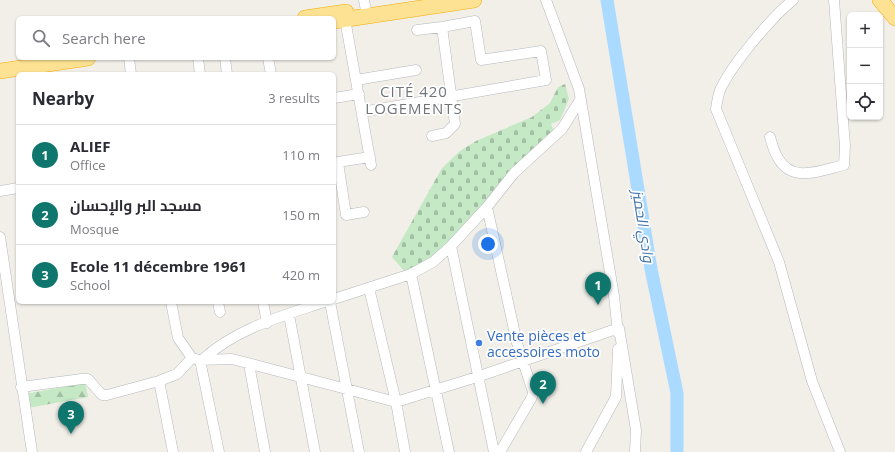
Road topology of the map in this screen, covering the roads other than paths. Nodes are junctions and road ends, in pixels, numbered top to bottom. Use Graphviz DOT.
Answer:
graph roads {
  1 [pos="420,0"];
  2 [pos="474,0"];
  3 [pos="546,0"];
  4 [pos="793,0"];
  5 [pos="834,0"];
  6 [pos="880,0"];
  7 [pos="365,8"];
  8 [pos="317,16"];
  9 [pos="895,18"];
  10 [pos="340,20"];
  11 [pos="442,27"];
  12 [pos="417,30"];
  13 [pos="24,60"];
  14 [pos="74,60"];
  15 [pos="128,60"];
  16 [pos="198,60"];
  17 [pos="225,60"];
  18 [pos="268,60"];
  19 [pos="0,64"];
  20 [pos="416,70"];
  21 [pos="0,71"];
  22 [pos="131,72"];
  23 [pos="200,72"];
  24 [pos="227,72"];
  25 [pos="271,72"];
  26 [pos="356,80"];
  27 [pos="358,94"];
  28 [pos="452,96"];
  29 [pos="336,98"];
  30 [pos="580,100"];
  31 [pos="362,112"];
  32 [pos="432,136"];
  33 [pos="770,137"];
  34 [pos="16,188"];
  35 [pos="0,191"];
  36 [pos="487,207"];
  37 [pos="364,212"];
  38 [pos="0,237"];
  39 [pos="451,246"];
  40 [pos="411,274"];
  41 [pos="368,288"];
  42 [pos="336,298"];
  43 [pos="171,304"];
  44 [pos="263,304"];
  45 [pos="313,304"];
  46 [pos="330,304"];
  47 [pos="289,314"];
  48 [pos="267,323"];
  49 [pos="619,328"];
  50 [pos="198,359"];
  51 [pos="523,361"];
  52 [pos="249,364"];
  53 [pos="300,377"];
  54 [pos="477,377"];
  55 [pos="159,381"];
  56 [pos="21,386"];
  57 [pos="347,389"];
  58 [pos="436,390"];
  59 [pos="396,402"];
  60 [pos="32,452"];
  61 [pos="172,452"];
  62 [pos="218,452"];
  63 [pos="265,452"];
  64 [pos="314,452"];
  65 [pos="359,452"];
  66 [pos="405,452"];
  67 [pos="449,452"];
  68 [pos="494,452"];
  69 [pos="500,452"];
  70 [pos="586,452"];
  71 [pos="635,452"];
  72 [pos="840,452"];
  1 -- 7 [label="highway"];
  2 -- 7 [label="highway"];
  3 -- 30 [label="street"];
  4 -- 72 [label="street"];
  5 -- 33 [label="street"];
  6 -- 9 [label="highway"];
  7 -- 8 [label="highway"];
  7 -- 10 [label="highway"];
  10 -- 26 [label="street"];
  11 -- 12 [label="street"];
  11 -- 28 [label="street"];
  11 -- 28 [label="street"];
  13 -- 19 [label="highway"];
  14 -- 21 [label="highway"];
  15 -- 22 [label="street"];
  16 -- 23 [label="street"];
  17 -- 24 [label="street"];
  18 -- 25 [label="street"];
  20 -- 26 [label="street"];
  26 -- 27 [label="street"];
  27 -- 29 [label="street"];
  27 -- 31 [label="street"];
  28 -- 31 [label="street"];
  28 -- 32 [label="street"];
  30 -- 36 [label="street"];
  30 -- 49 [label="street"];
  31 -- 37 [label="street"];
  34 -- 35 [label="street"];
  36 -- 39 [label="street"];
  36 -- 51 [label="street"];
  38 -- 56 [label="street"];
  39 -- 40 [label="street"];
  39 -- 54 [label="street"];
  40 -- 41 [label="street"];
  40 -- 58 [label="street"];
  41 -- 42 [label="street"];
  41 -- 59 [label="street"];
  43 -- 50 [label="street"];
  44 -- 48 [label="street"];
  45 -- 47 [label="street"];
  46 -- 57 [label="street"];
  47 -- 48 [label="street"];
  47 -- 53 [label="street"];
  48 -- 50 [label="street"];
  49 -- 51 [label="street"];
  49 -- 70 [label="street"];
  49 -- 71 [label="street"];
  50 -- 52 [label="street"];
  50 -- 55 [label="street"];
  50 -- 62 [label="street"];
  51 -- 54 [label="street"];
  51 -- 69 [label="street"];
  52 -- 53 [label="street"];
  52 -- 63 [label="street"];
  53 -- 57 [label="street"];
  53 -- 64 [label="street"];
  54 -- 58 [label="street"];
  54 -- 68 [label="street"];
  55 -- 56 [label="street"];
  55 -- 61 [label="street"];
  56 -- 60 [label="street"];
  57 -- 59 [label="street"];
  57 -- 65 [label="street"];
  58 -- 59 [label="street"];
  58 -- 67 [label="street"];
  59 -- 66 [label="street"];
}
